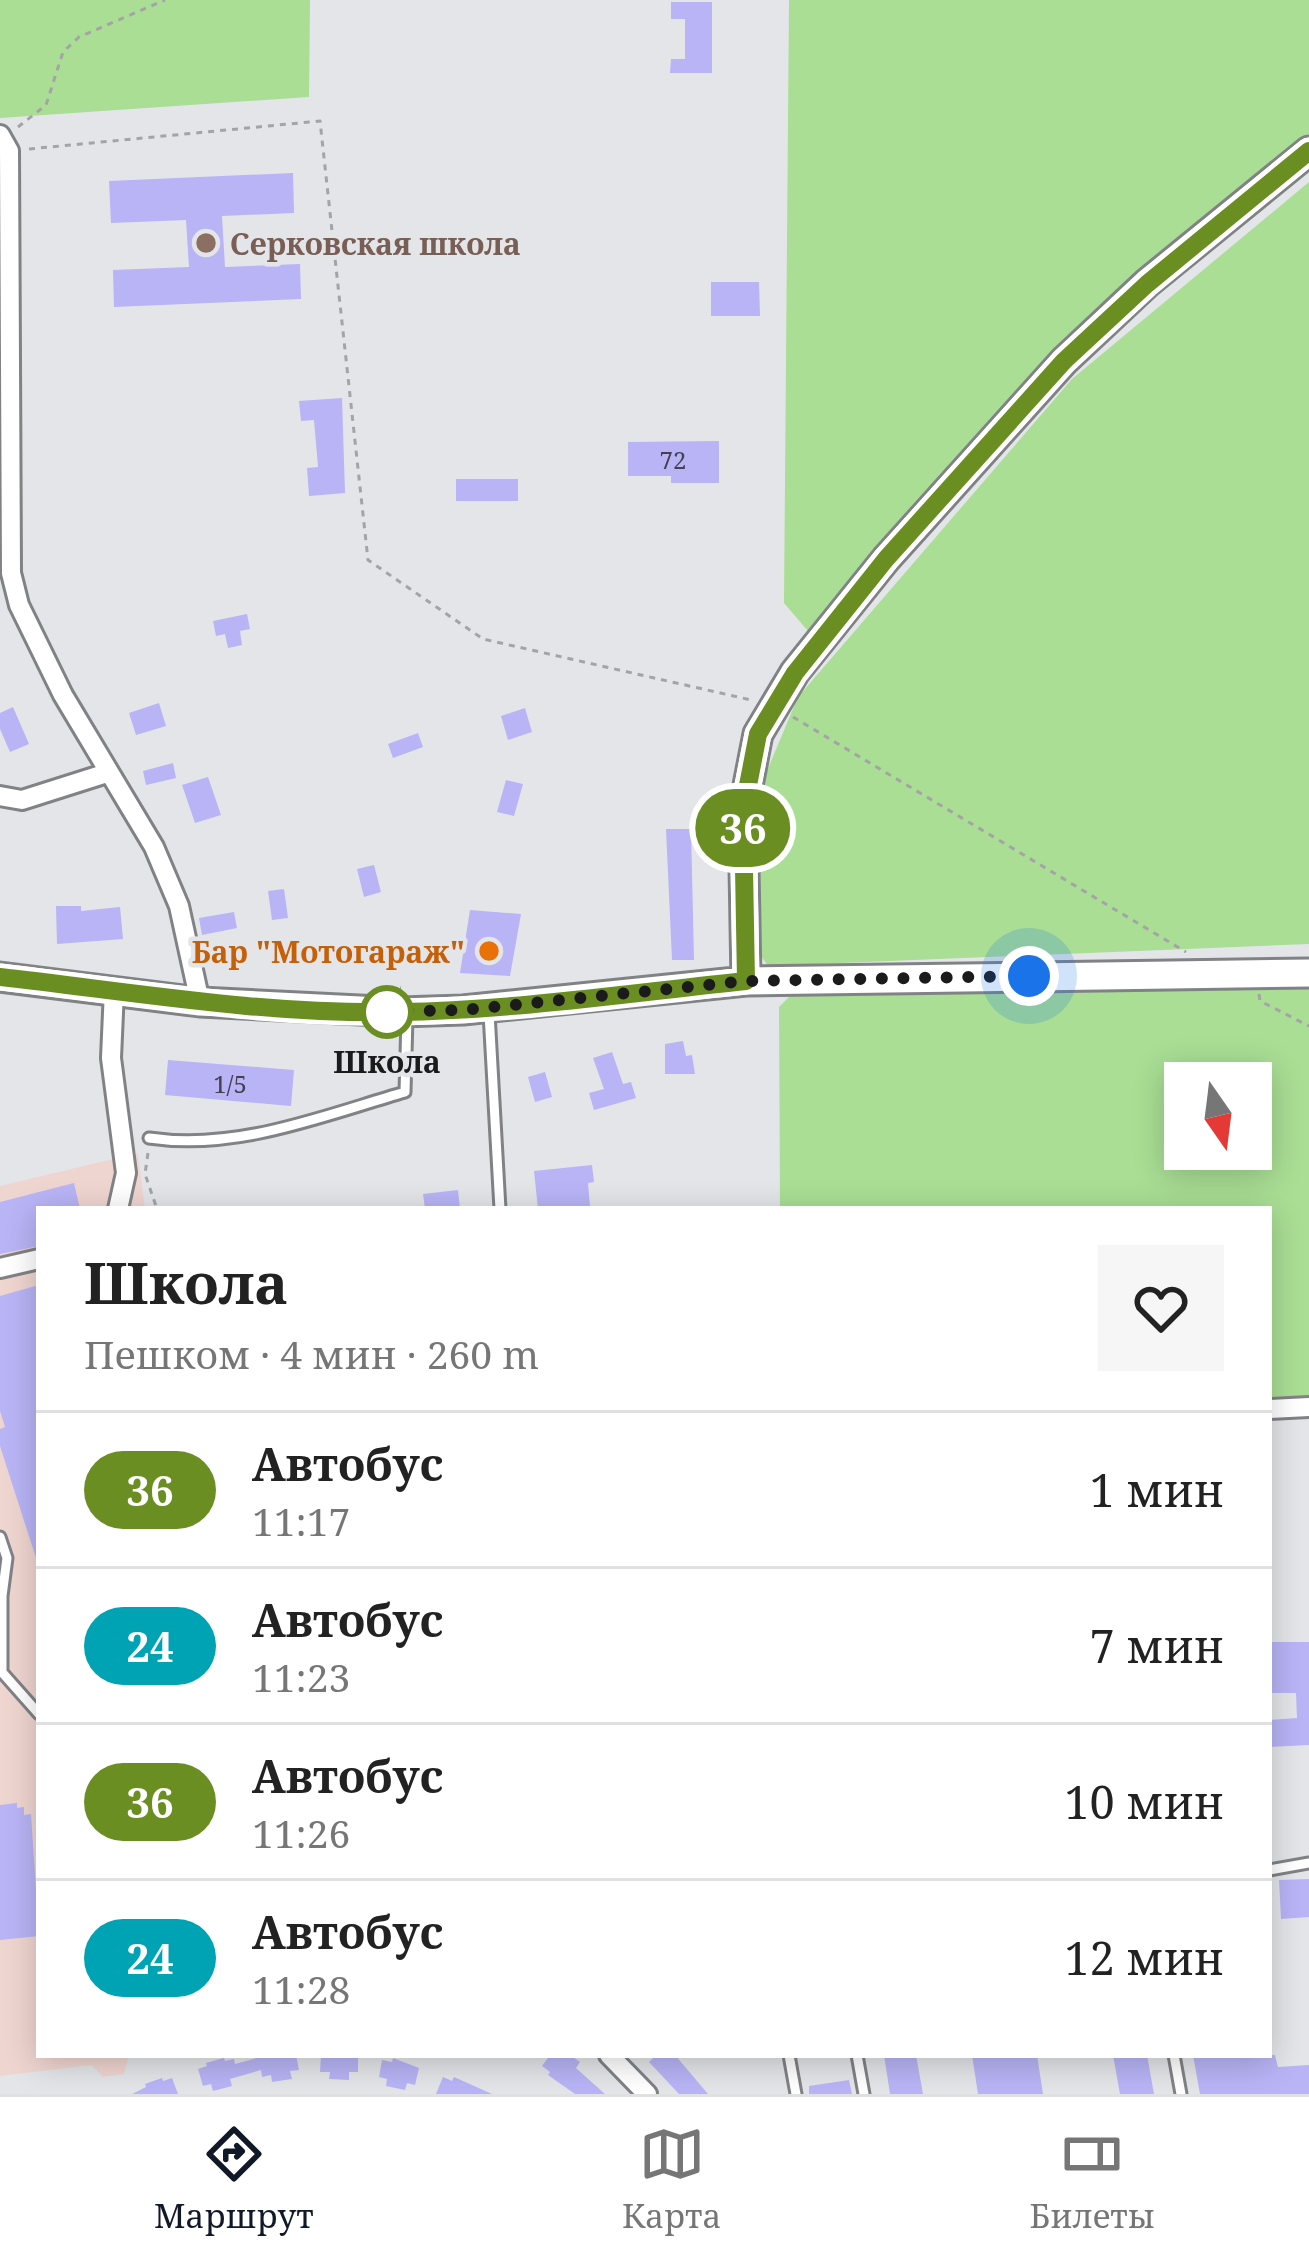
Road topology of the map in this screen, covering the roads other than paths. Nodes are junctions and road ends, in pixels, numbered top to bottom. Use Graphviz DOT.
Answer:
graph roads {
  1 [pos="5,143"];
  2 [pos="1309,151"];
  3 [pos="107,773"];
  4 [pos="0,796"];
  5 [pos="1309,973"];
  6 [pos="0,977"];
  7 [pos="746,981"];
  8 [pos="114,990"];
  9 [pos="404,1000"];
  10 [pos="200,1002"];
  11 [pos="489,1007"];
  12 [pos="149,1138"];
  13 [pos="119,1206"];
  14 [pos="500,1206"];
  15 [pos="36,1260"];
  16 [pos="0,1268"];
  17 [pos="1309,1407"];
  18 [pos="1272,1409"];
  19 [pos="0,1537"];
  20 [pos="1,1670"];
  21 [pos="36,1711"];
  22 [pos="1309,1863"];
  23 [pos="1272,1869"];
  24 [pos="612,2058"];
  25 [pos="790,2058"];
  26 [pos="858,2058"];
  27 [pos="1175,2058"];
  28 [pos="647,2094"];
  29 [pos="796,2094"];
  30 [pos="864,2094"];
  31 [pos="1181,2094"];
  1 -- 3 [label="street"];
  2 -- 7 [label="main road"];
  3 -- 4 [label="street"];
  3 -- 10 [label="street"];
  5 -- 7 [label="main road"];
  6 -- 8 [label="main road"];
  7 -- 11 [label="main road"];
  8 -- 10 [label="main road"];
  8 -- 13 [label="street"];
  9 -- 10 [label="main road"];
  9 -- 11 [label="main road"];
  9 -- 12 [label="lane"];
  11 -- 14 [label="lane"];
  15 -- 16 [label="street"];
  17 -- 18 [label="street"];
  19 -- 20 [label="lane"];
  20 -- 21 [label="lane"];
  22 -- 23 [label="lane"];
  24 -- 28 [label="street"];
  25 -- 29 [label="lane"];
  26 -- 30 [label="lane"];
  27 -- 31 [label="lane"];
}
